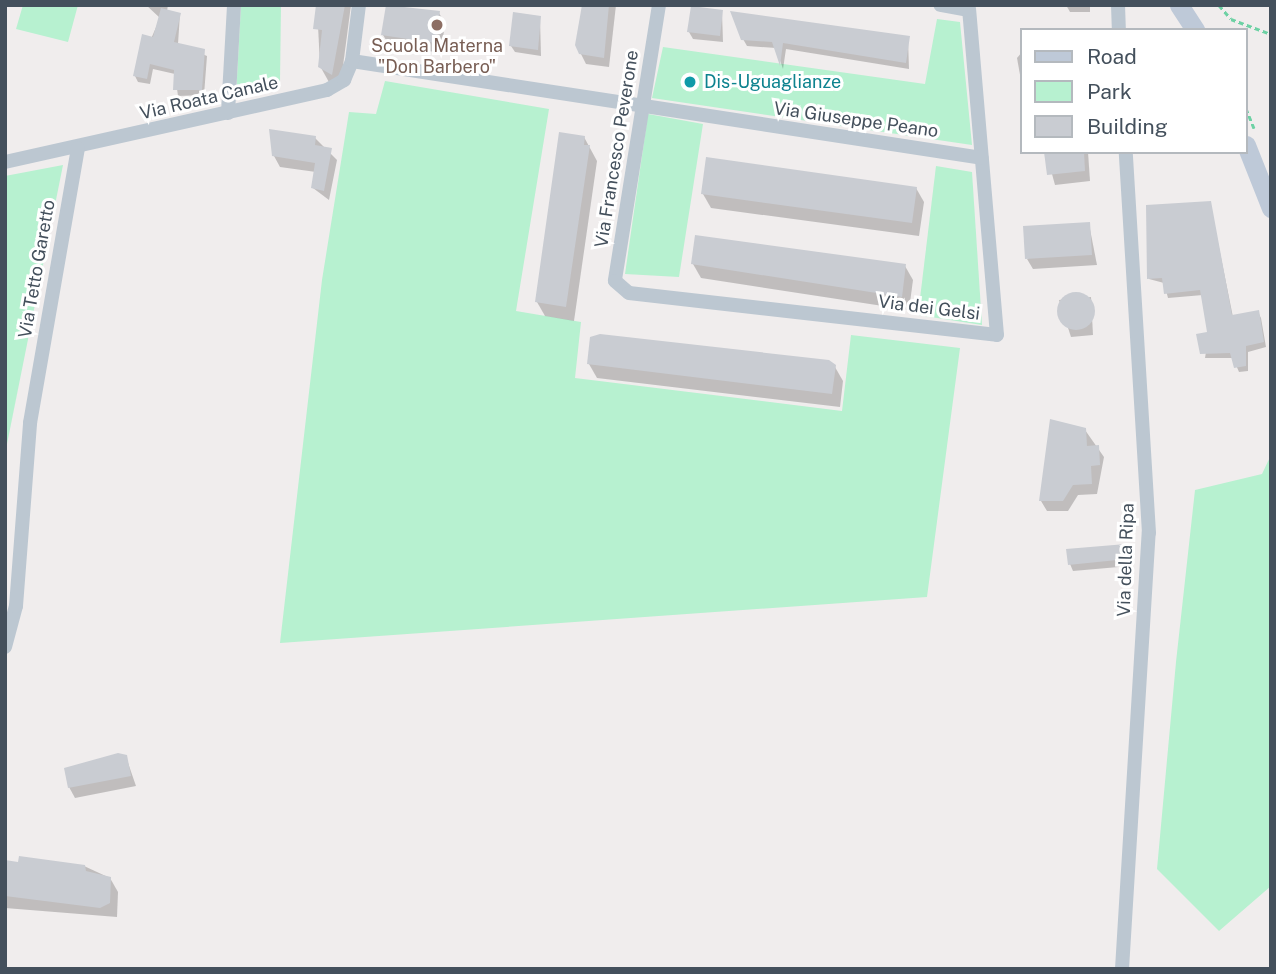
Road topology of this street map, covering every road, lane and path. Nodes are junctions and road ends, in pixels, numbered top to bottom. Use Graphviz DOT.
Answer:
graph roads {
  1 [pos="234,5"];
  2 [pos="359,5"];
  3 [pos="659,5"];
  4 [pos="940,5"];
  5 [pos="1118,5"];
  6 [pos="1179,5"];
  7 [pos="1219,5"];
  8 [pos="1119,28"];
  9 [pos="1194,28"];
  10 [pos="1271,34"];
  11 [pos="352,61"];
  12 [pos="643,109"];
  13 [pos="228,113"];
  14 [pos="78,148"];
  15 [pos="1248,150"];
  16 [pos="1126,154"];
  17 [pos="982,158"];
  18 [pos="5,162"];
  19 [pos="1271,208"];
  20 [pos="629,293"];
  21 [pos="5,647"];
  22 [pos="1122,969"];
  1 -- 13 [label="street"];
  2 -- 11 [label="street"];
  3 -- 12 [label="street, Via Francesco Peverone"];
  4 -- 17 [label="street, Via dei Gelsi"];
  5 -- 8 [label="street"];
  6 -- 9 [label="main road"];
  7 -- 10 [label="path"];
  11 -- 12 [label="street, Via Giuseppe Peano"];
  11 -- 13 [label="street, Via Roata Canale"];
  12 -- 17 [label="street, Via Giuseppe Peano"];
  12 -- 20 [label="street, Via Francesco Peverone"];
  13 -- 14 [label="street, Via Roata Canale"];
  14 -- 18 [label="street, Via Roata Canale"];
  14 -- 21 [label="street, Via Tetto Garetto"];
  15 -- 19 [label="main road"];
  16 -- 22 [label="street, Via della Ripa"];
  17 -- 20 [label="street, Via dei Gelsi"];
}
